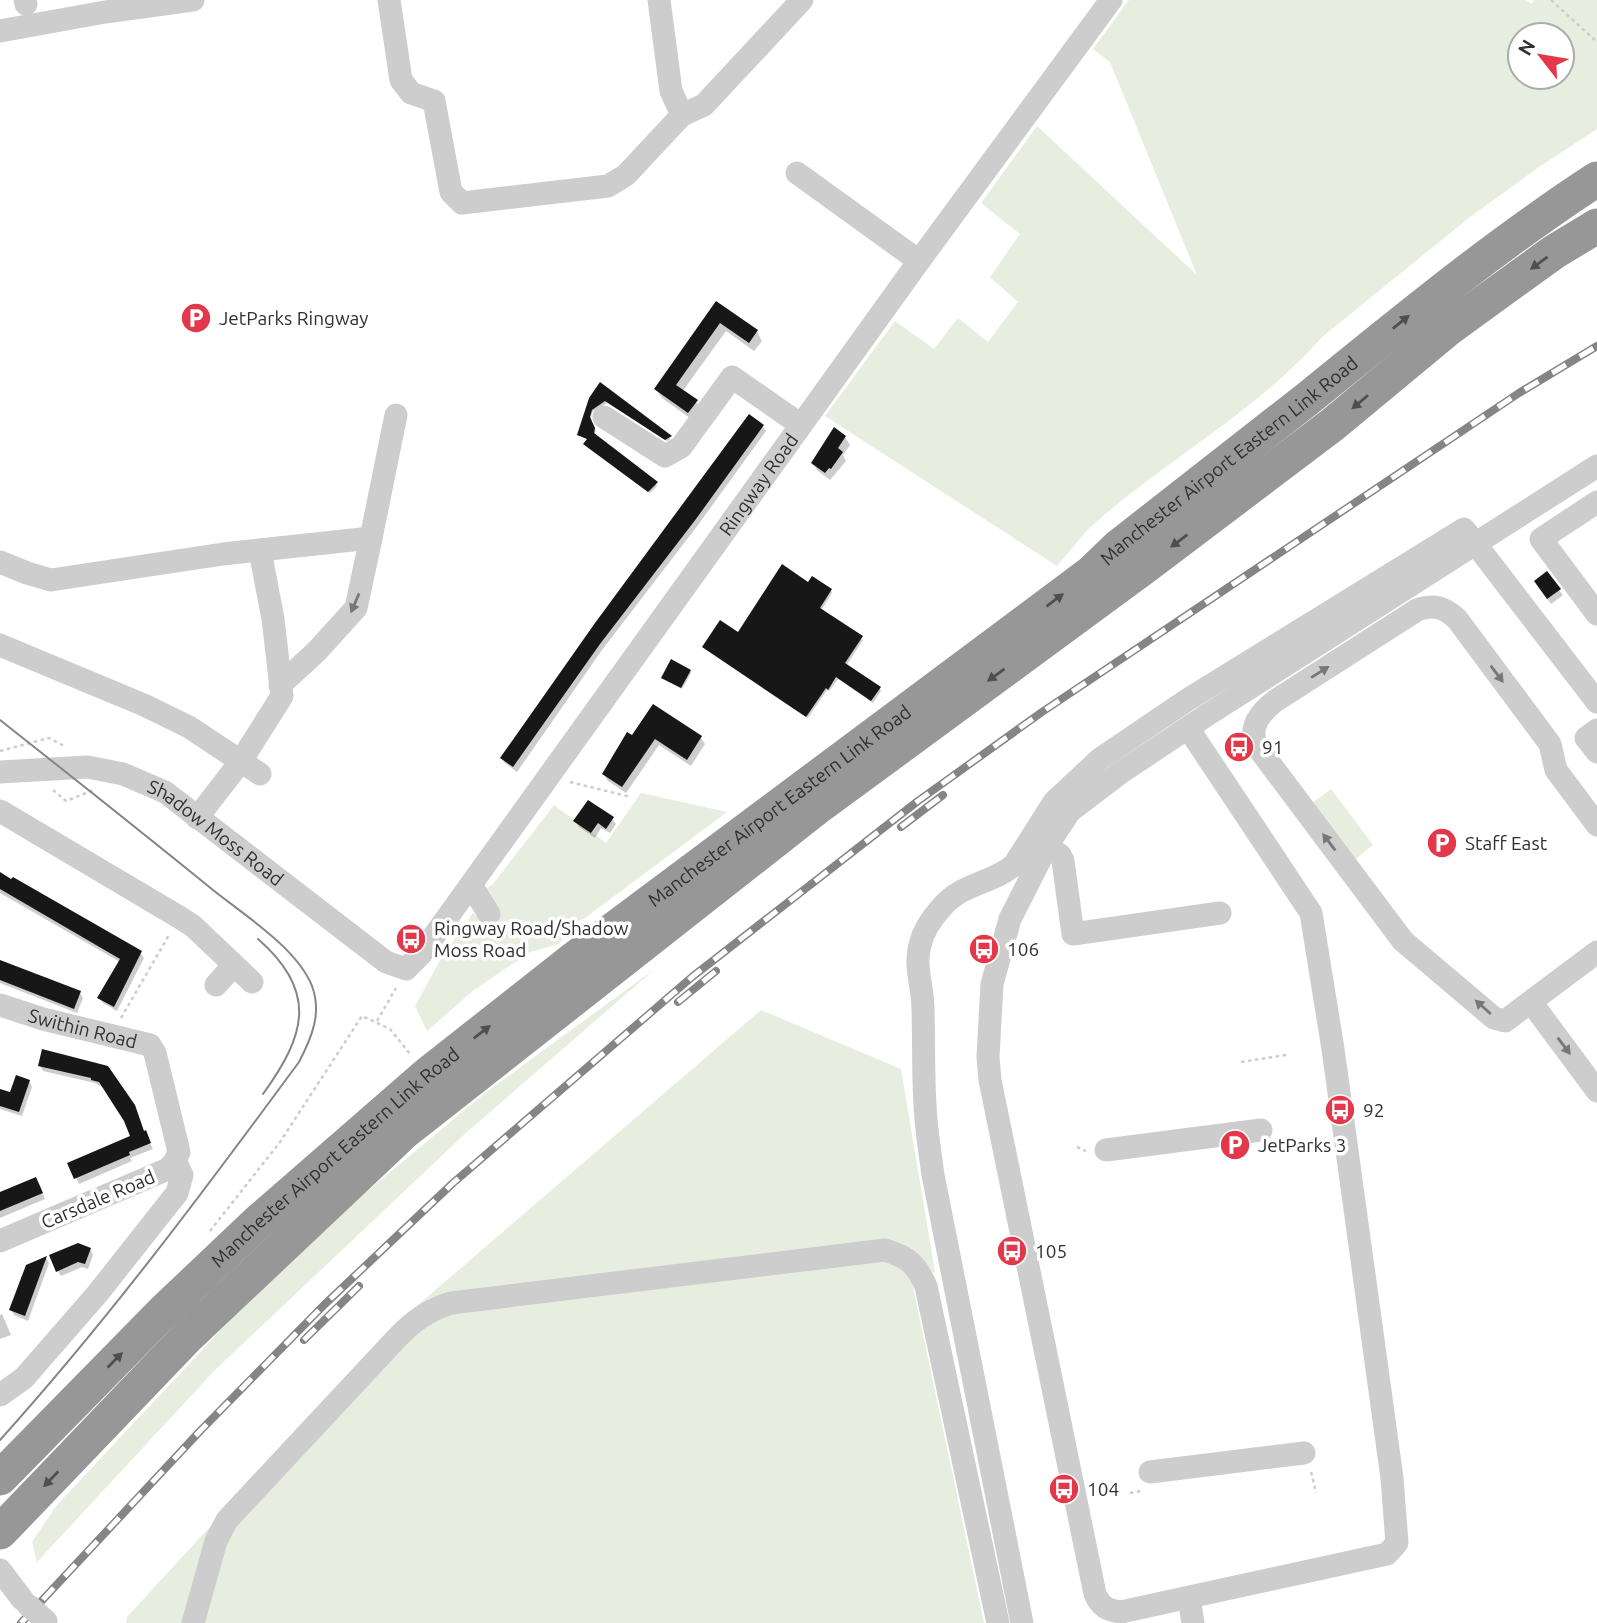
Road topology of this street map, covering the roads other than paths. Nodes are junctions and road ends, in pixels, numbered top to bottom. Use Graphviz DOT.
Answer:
graph roads {
  1 [pos="193,0"];
  2 [pos="389,0"];
  3 [pos="659,0"];
  4 [pos="802,0"];
  5 [pos="1111,0"];
  6 [pos="0,31"];
  7 [pos="682,115"];
  8 [pos="797,173"];
  9 [pos="1597,179"];
  10 [pos="1597,226"];
  11 [pos="919,261"];
  12 [pos="396,415"];
  13 [pos="604,417"];
  14 [pos="801,425"];
  15 [pos="1597,466"];
  16 [pos="1597,502"];
  17 [pos="371,538"];
  18 [pos="1476,545"];
  19 [pos="260,551"];
  20 [pos="0,562"];
  21 [pos="1597,614"];
  22 [pos="0,645"];
  23 [pos="280,685"];
  24 [pos="1597,702"];
  25 [pos="1188,728"];
  26 [pos="1597,730"];
  27 [pos="1597,752"];
  28 [pos="240,761"];
  29 [pos="0,772"];
  30 [pos="260,774"];
  31 [pos="0,811"];
  32 [pos="197,817"];
  33 [pos="1597,825"];
  34 [pos="1047,846"];
  35 [pos="471,885"];
  36 [pos="1220,913"];
  37 [pos="489,914"];
  38 [pos="1597,952"];
  39 [pos="233,966"];
  40 [pos="406,969"];
  41 [pos="252,982"];
  42 [pos="216,985"];
  43 [pos="1531,1002"];
  44 [pos="0,1005"];
  45 [pos="1597,1091"];
  46 [pos="1261,1130"];
  47 [pos="1106,1150"];
  48 [pos="176,1151"];
  49 [pos="0,1241"];
  50 [pos="0,1395"];
  51 [pos="1308,1464"];
  52 [pos="0,1478"];
  53 [pos="1144,1482"];
  54 [pos="4,1528"];
  55 [pos="0,1570"];
  56 [pos="0,1590"];
  57 [pos="1189,1598"];
  58 [pos="25,1602"];
  59 [pos="47,1622"];
  60 [pos="193,1623"];
  61 [pos="998,1623"];
  62 [pos="1022,1623"];
  63 [pos="1193,1623"];
  1 -- 6 [label="street"];
  2 -- 7 [label="street"];
  3 -- 7 [label="street"];
  4 -- 7 [label="street"];
  5 -- 11 [label="street, Ringway Road"];
  8 -- 11 [label="street"];
  52 -- 9 [label="highway, Manchester Airport Eastern Link Road, one-way"];
  10 -- 54 [label="highway, Manchester Airport Eastern Link Road, one-way"];
  11 -- 14 [label="street, Ringway Road"];
  12 -- 17 [label="street"];
  13 -- 14 [label="street"];
  14 -- 35 [label="street, Ringway Road"];
  15 -- 18 [label="street"];
  16 -- 21 [label="street"];
  17 -- 19 [label="street"];
  17 -- 23 [label="street, one-way"];
  18 -- 24 [label="street"];
  18 -- 25 [label="street"];
  18 -- 62 [label="street"];
  19 -- 20 [label="street"];
  19 -- 23 [label="street"];
  22 -- 28 [label="street"];
  23 -- 28 [label="street"];
  25 -- 34 [label="street"];
  25 -- 57 [label="street"];
  26 -- 27 [label="street"];
  28 -- 30 [label="street"];
  28 -- 32 [label="street"];
  29 -- 32 [label="street, Shadow Moss Road"];
  31 -- 39 [label="street"];
  32 -- 40 [label="street, Shadow Moss Road"];
  43 -- 33 [label="street, one-way"];
  34 -- 36 [label="street"];
  34 -- 57 [label="street"];
  35 -- 37 [label="street"];
  35 -- 40 [label="street, Ringway Road"];
  38 -- 43 [label="street"];
  39 -- 41 [label="street"];
  39 -- 42 [label="street"];
  43 -- 45 [label="street, one-way"];
  44 -- 48 [label="street, Swithin Road"];
  46 -- 47 [label="street"];
  48 -- 49 [label="street, Carsdale Road"];
  48 -- 50 [label="street"];
  51 -- 53 [label="street"];
  55 -- 58 [label="street"];
  56 -- 58 [label="street"];
  57 -- 63 [label="street"];
  58 -- 59 [label="street, bridge"];
  60 -- 61 [label="street"];
}
